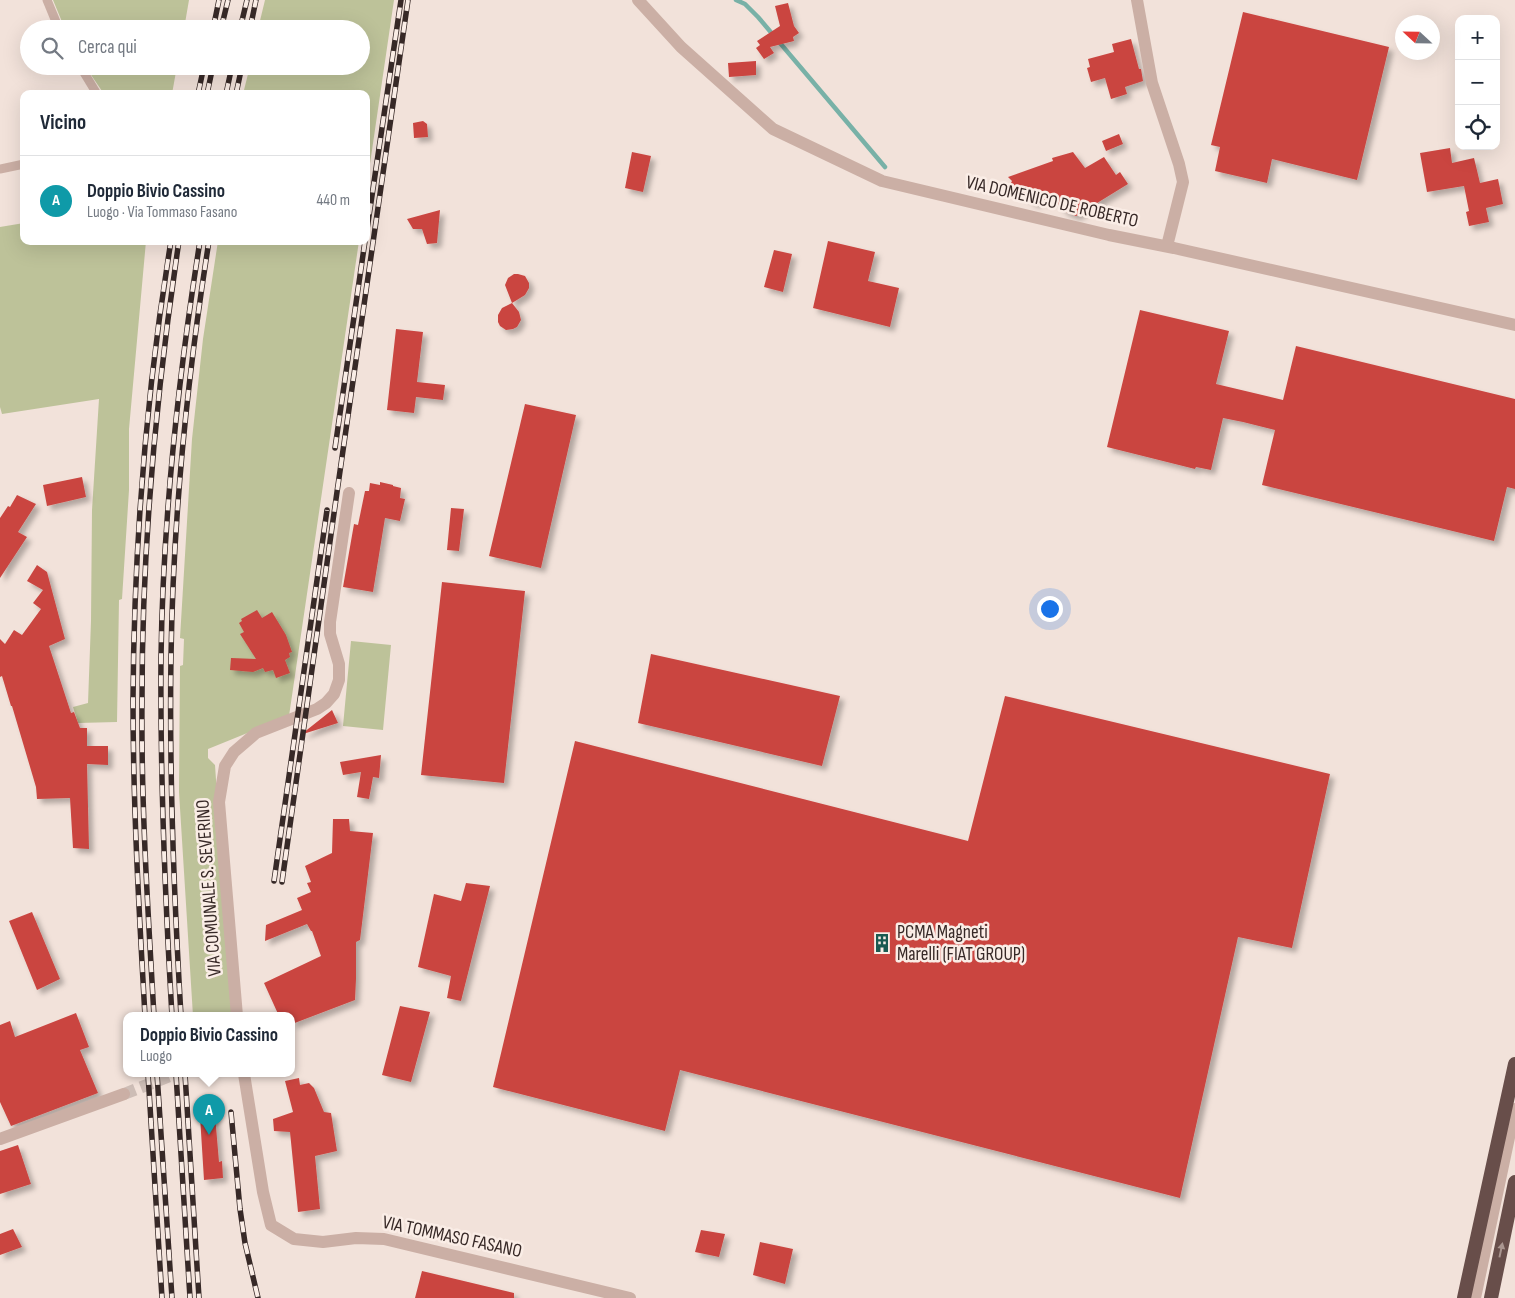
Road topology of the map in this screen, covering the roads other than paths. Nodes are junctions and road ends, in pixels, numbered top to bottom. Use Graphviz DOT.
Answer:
graph roads {
  1 [pos="47,0"];
  2 [pos="638,0"];
  3 [pos="1137,0"];
  4 [pos="55,20"];
  5 [pos="85,75"];
  6 [pos="95,90"];
  7 [pos="20,165"];
  8 [pos="0,170"];
  9 [pos="1168,246"];
  10 [pos="1515,325"];
  11 [pos="348,494"];
  12 [pos="237,1012"];
  13 [pos="1515,1064"];
  14 [pos="244,1077"];
  15 [pos="124,1094"];
  16 [pos="1515,1109"];
  17 [pos="0,1139"];
  18 [pos="1515,1182"];
  19 [pos="630,1298"];
  20 [pos="1464,1298"];
  21 [pos="1475,1298"];
  22 [pos="1491,1298"];
  1 -- 4 [label="lane"];
  2 -- 9 [label="street, VIA DOMENICO DE ROBERTO"];
  3 -- 9 [label="street"];
  5 -- 6 [label="lane"];
  7 -- 8 [label="lane"];
  9 -- 10 [label="street, VIA DOMENICO DE ROBERTO"];
  11 -- 12 [label="street, VIA COMUNALE S. SEVERINO"];
  13 -- 20 [label="highway"];
  14 -- 19 [label="street, VIA TOMMASO FASANO"];
  15 -- 17 [label="street"];
  16 -- 21 [label="street"];
  22 -- 18 [label="highway, one-way"];
}
